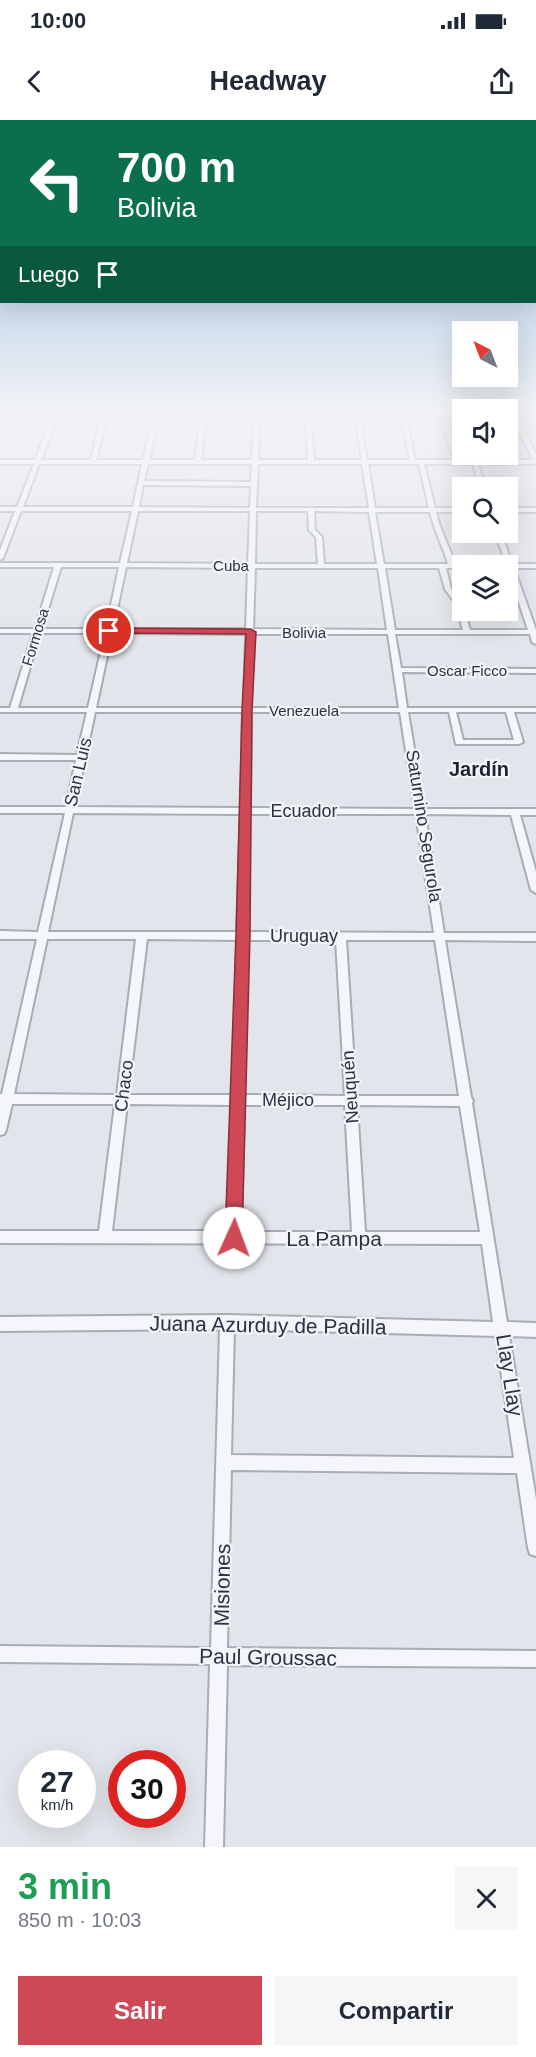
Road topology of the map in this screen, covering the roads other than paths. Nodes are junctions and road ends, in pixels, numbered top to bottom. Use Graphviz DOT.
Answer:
graph roads {
  1 [pos="26,495"];
  2 [pos="139,495"];
  3 [pos="255,495"];
  4 [pos="371,495"];
  5 [pos="428,495"];
  6 [pos="0,509"];
  7 [pos="20,509"];
  8 [pos="136,509"];
  9 [pos="254,509"];
  10 [pos="310,510"];
  11 [pos="373,510"];
  12 [pos="432,510"];
  13 [pos="452,510"];
  14 [pos="518,510"];
  15 [pos="536,510"];
  16 [pos="0,558"];
  17 [pos="0,565"];
  18 [pos="58,565"];
  19 [pos="124,565"];
  20 [pos="253,566"];
  21 [pos="321,566"];
  22 [pos="382,566"];
  23 [pos="442,566"];
  24 [pos="452,566"];
  25 [pos="518,566"];
  26 [pos="536,566"];
  27 [pos="518,591"];
  28 [pos="0,631"];
  29 [pos="37,631"];
  30 [pos="109,631"];
  31 [pos="251,632"];
  32 [pos="393,632"];
  33 [pos="467,632"];
  34 [pos="534,632"];
  35 [pos="536,642"];
  36 [pos="399,670"];
  37 [pos="536,670"];
  38 [pos="0,710"];
  39 [pos="13,710"];
  40 [pos="92,710"];
  41 [pos="247,710"];
  42 [pos="405,710"];
  43 [pos="452,710"];
  44 [pos="509,710"];
  45 [pos="536,710"];
  46 [pos="0,757"];
  47 [pos="82,758"];
  48 [pos="0,810"];
  49 [pos="69,810"];
  50 [pos="245,811"];
  51 [pos="421,811"];
  52 [pos="515,812"];
  53 [pos="536,812"];
  54 [pos="536,890"];
  55 [pos="0,934"];
  56 [pos="43,935"];
  57 [pos="142,935"];
  58 [pos="243,935"];
  59 [pos="340,936"];
  60 [pos="441,936"];
  61 [pos="536,937"];
  62 [pos="3,1099"];
  63 [pos="122,1099"];
  64 [pos="239,1100"];
  65 [pos="350,1100"];
  66 [pos="467,1101"];
  67 [pos="0,1130"];
  68 [pos="0,1237"];
  69 [pos="105,1237"];
  70 [pos="234,1238"];
  71 [pos="359,1238"];
  72 [pos="488,1238"];
  73 [pos="227,1322"];
  74 [pos="0,1324"];
  75 [pos="503,1329"];
  76 [pos="536,1330"];
  77 [pos="224,1462"];
  78 [pos="524,1466"];
  79 [pos="536,1548"];
  80 [pos="0,1654"];
  81 [pos="220,1656"];
  82 [pos="536,1659"];
  83 [pos="214,1847"];
  1 -- 7 [label="street"];
  2 -- 8 [label="street, San Luis"];
  3 -- 9 [label="street"];
  4 -- 11 [label="street, Saturnino Segurola"];
  5 -- 12 [label="street"];
  6 -- 7 [label="street"];
  7 -- 8 [label="street"];
  7 -- 16 [label="street"];
  8 -- 9 [label="street"];
  8 -- 19 [label="street, San Luis"];
  9 -- 10 [label="street"];
  9 -- 20 [label="street"];
  10 -- 11 [label="street"];
  10 -- 21 [label="street"];
  11 -- 12 [label="street"];
  11 -- 22 [label="street, Saturnino Segurola"];
  12 -- 13 [label="street"];
  12 -- 24 [label="street"];
  14 -- 15 [label="street"];
  17 -- 18 [label="street, Cuba"];
  18 -- 19 [label="street, Cuba"];
  18 -- 29 [label="street, Formosa"];
  19 -- 20 [label="street, Cuba"];
  19 -- 30 [label="street, San Luis"];
  20 -- 21 [label="street, Cuba"];
  20 -- 31 [label="street"];
  21 -- 22 [label="street, Cuba"];
  22 -- 23 [label="street, Cuba"];
  22 -- 32 [label="street, Saturnino Segurola"];
  23 -- 24 [label="street, Cuba"];
  23 -- 33 [label="street"];
  25 -- 26 [label="street"];
  27 -- 34 [label="street"];
  28 -- 29 [label="street, Bolivia"];
  29 -- 30 [label="street, Bolivia"];
  29 -- 39 [label="street, Formosa"];
  30 -- 31 [label="street, Bolivia"];
  30 -- 40 [label="street, San Luis"];
  31 -- 32 [label="street, Bolivia"];
  31 -- 41 [label="street"];
  32 -- 33 [label="street, Bolivia"];
  32 -- 36 [label="street, Saturnino Segurola"];
  33 -- 34 [label="street, Bolivia"];
  34 -- 35 [label="street"];
  36 -- 37 [label="street, Oscar Ficco"];
  36 -- 42 [label="street, Saturnino Segurola"];
  38 -- 39 [label="street, Venezuela"];
  39 -- 40 [label="street, Venezuela"];
  40 -- 41 [label="street, Venezuela"];
  40 -- 47 [label="street, San Luis"];
  41 -- 42 [label="street, Venezuela"];
  41 -- 50 [label="street"];
  42 -- 43 [label="street, Venezuela"];
  42 -- 51 [label="street, Saturnino Segurola"];
  43 -- 44 [label="street, Venezuela"];
  43 -- 44 [label="street"];
  44 -- 45 [label="street, Venezuela"];
  46 -- 47 [label="street"];
  47 -- 49 [label="street, San Luis"];
  48 -- 49 [label="street, Ecuador"];
  49 -- 50 [label="street, Ecuador"];
  49 -- 56 [label="street, San Luis"];
  50 -- 51 [label="street, Ecuador"];
  50 -- 58 [label="street"];
  51 -- 52 [label="street, Ecuador"];
  51 -- 60 [label="street, Saturnino Segurola"];
  52 -- 53 [label="street, Ecuador"];
  52 -- 54 [label="street"];
  55 -- 56 [label="street, Uruguay"];
  56 -- 57 [label="street, Uruguay"];
  56 -- 62 [label="street, San Luis"];
  57 -- 58 [label="street, Uruguay"];
  57 -- 63 [label="street, Chaco"];
  58 -- 59 [label="street, Uruguay"];
  58 -- 64 [label="street"];
  59 -- 60 [label="street, Uruguay"];
  59 -- 65 [label="street, Neuquén"];
  60 -- 61 [label="street, Uruguay"];
  60 -- 66 [label="street, Saturnino Segurola"];
  62 -- 63 [label="street, Méjico"];
  62 -- 67 [label="street, San Luis"];
  63 -- 64 [label="street, Méjico"];
  63 -- 69 [label="street, Chaco"];
  64 -- 65 [label="street, Méjico"];
  64 -- 70 [label="street"];
  65 -- 66 [label="street, Méjico"];
  65 -- 71 [label="street, Neuquén"];
  66 -- 72 [label="street, Saturnino Segurola"];
  68 -- 69 [label="street, La Pampa"];
  69 -- 70 [label="street, La Pampa"];
  70 -- 71 [label="street, La Pampa"];
  71 -- 72 [label="street, La Pampa"];
  72 -- 75 [label="street, Llay Llay"];
  73 -- 74 [label="street, Juana Azurduy de Padilla"];
  73 -- 75 [label="street, Juana Azurduy de Padilla"];
  73 -- 77 [label="street, Misiones"];
  75 -- 76 [label="street, Juana Azurduy de Padilla"];
  75 -- 78 [label="street, Llay Llay"];
  77 -- 78 [label="street"];
  77 -- 81 [label="street, Misiones"];
  78 -- 79 [label="street, Llay Llay"];
  80 -- 81 [label="street, Paul Groussac"];
  81 -- 82 [label="street, Paul Groussac"];
  81 -- 83 [label="street, Misiones"];
}
